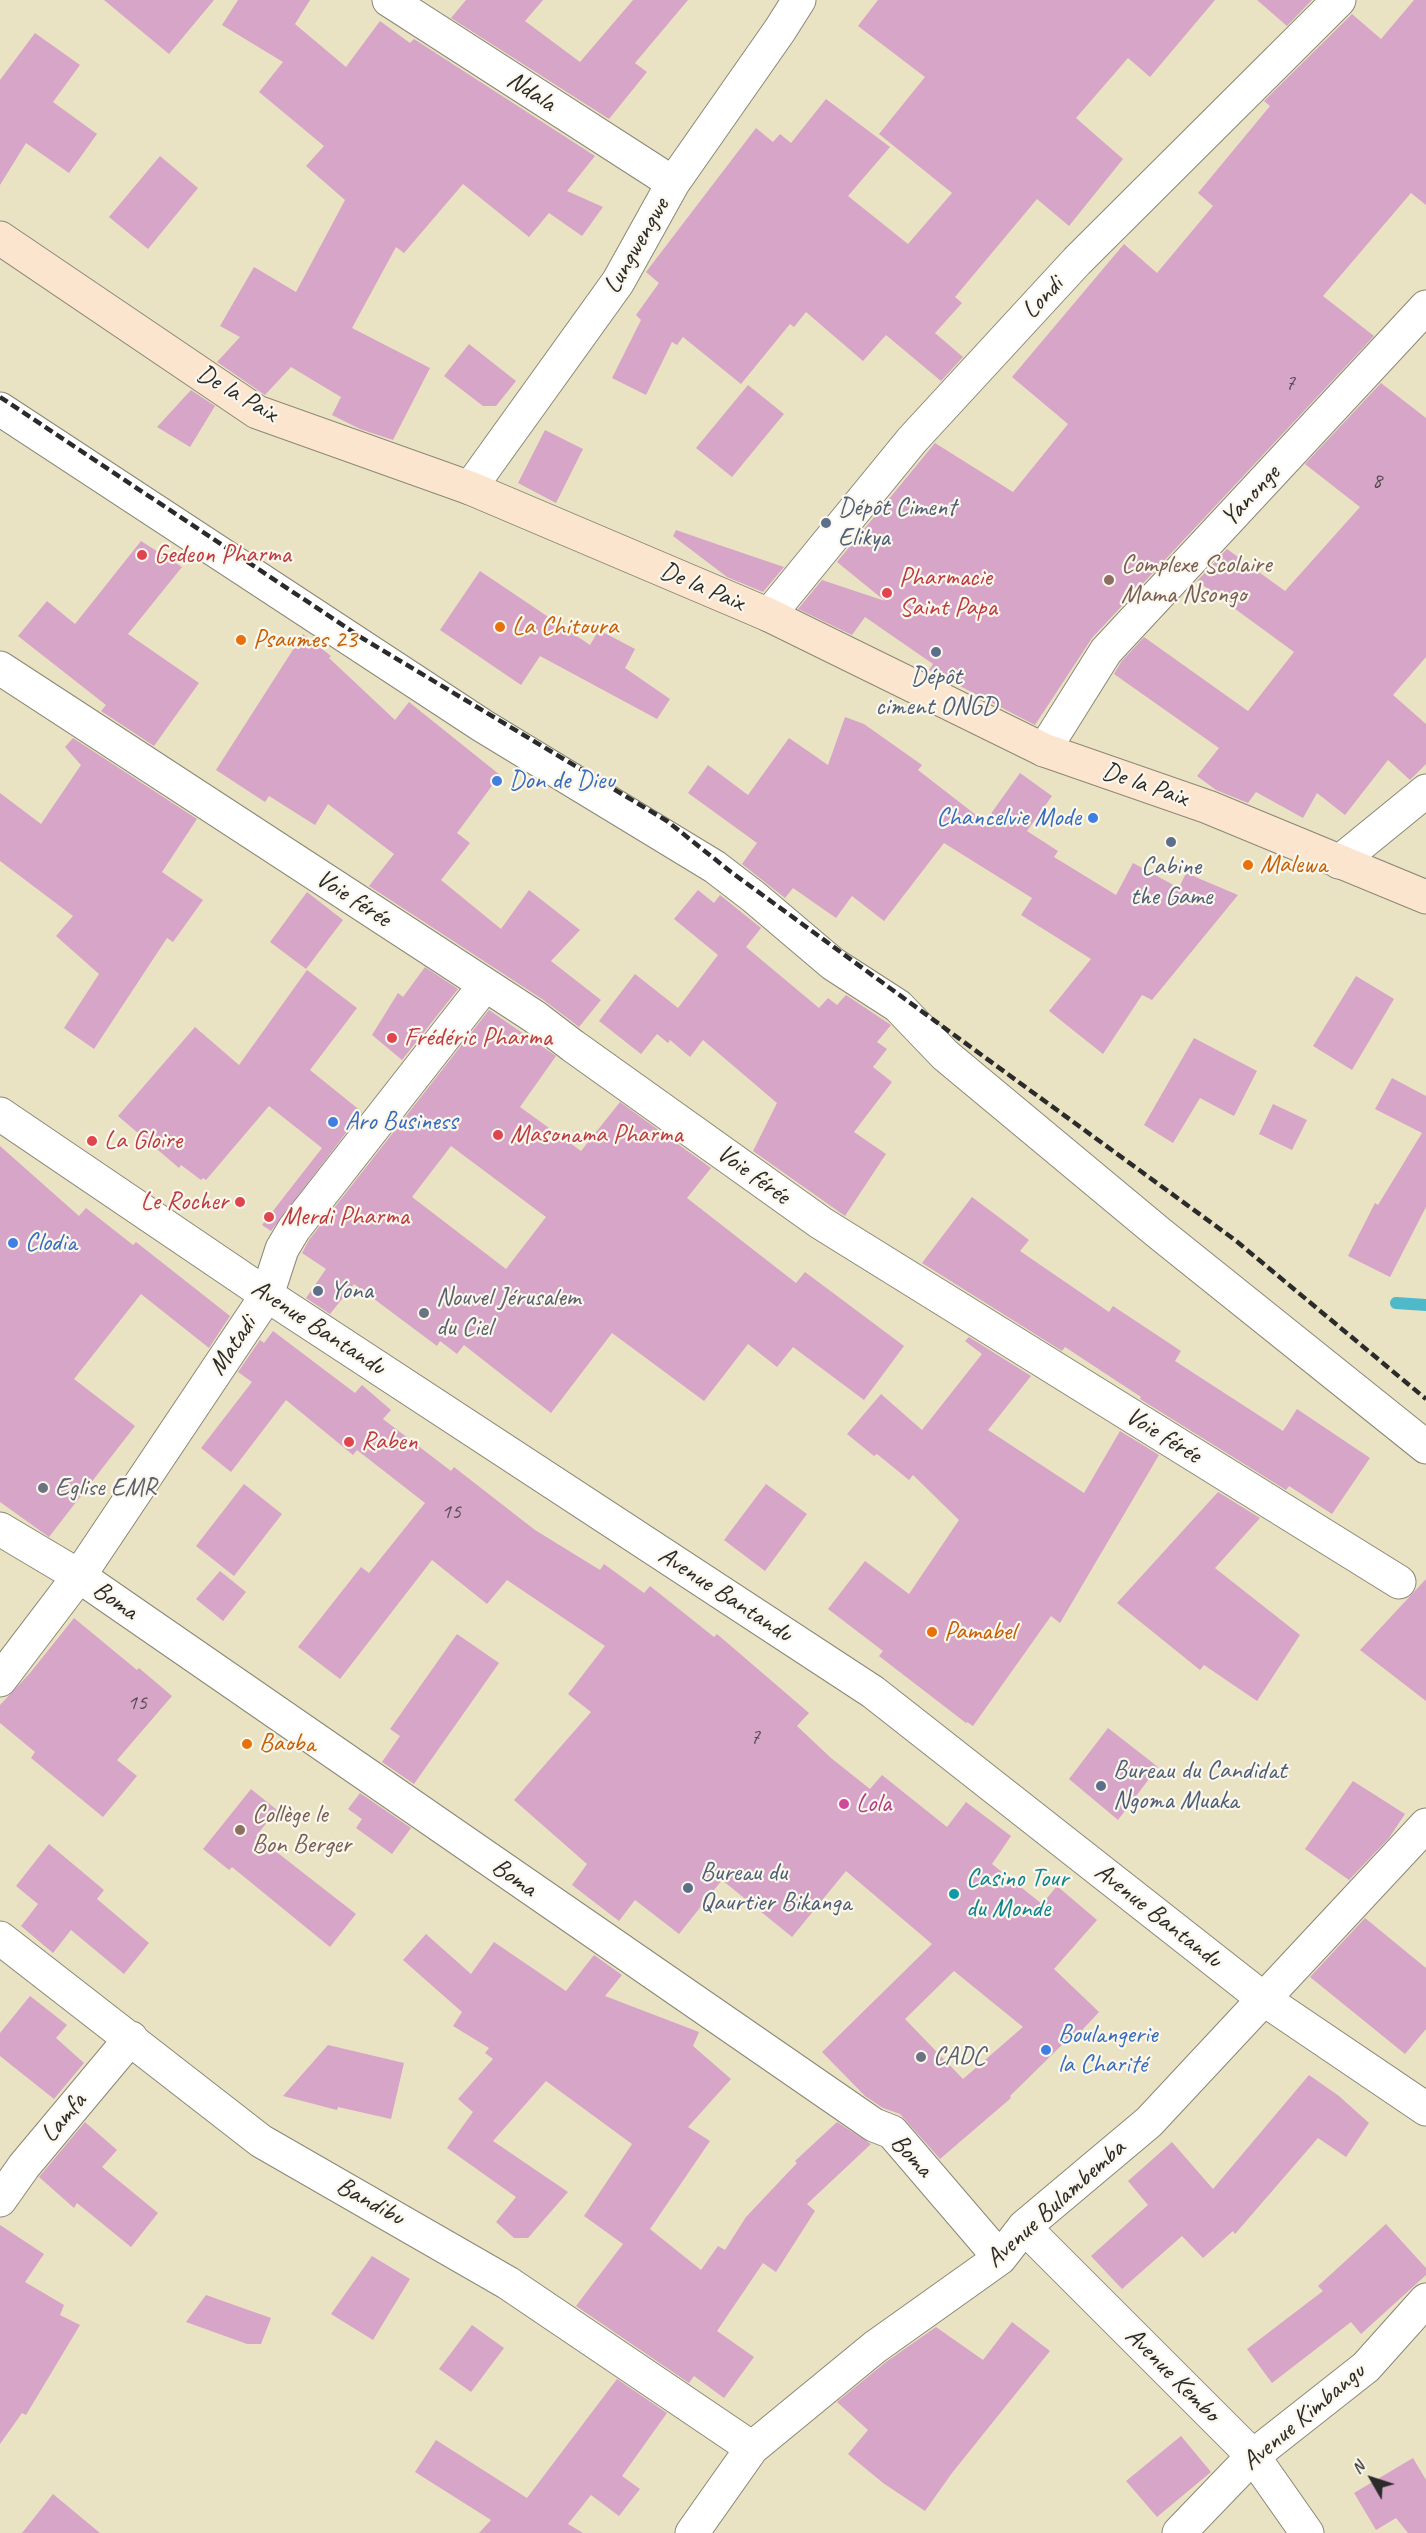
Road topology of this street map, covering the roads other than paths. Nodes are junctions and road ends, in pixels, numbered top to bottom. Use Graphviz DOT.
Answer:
graph roads {
  1 [pos="389,0"];
  2 [pos="799,0"];
  3 [pos="1339,0"];
  4 [pos="673,183"];
  5 [pos="0,238"];
  6 [pos="1426,307"];
  7 [pos="0,409"];
  8 [pos="470,488"];
  9 [pos="769,615"];
  10 [pos="0,668"];
  11 [pos="1044,750"];
  12 [pos="1426,791"];
  13 [pos="1339,862"];
  14 [pos="1426,897"];
  15 [pos="485,985"];
  16 [pos="0,1114"];
  17 [pos="267,1295"];
  18 [pos="1426,1447"];
  19 [pos="0,1529"];
  20 [pos="79,1576"];
  21 [pos="1399,1582"];
  22 [pos="0,1680"];
  23 [pos="1426,1825"];
  24 [pos="0,1938"];
  25 [pos="1265,2000"];
  26 [pos="131,2038"];
  27 [pos="1426,2109"];
  28 [pos="0,2200"];
  29 [pos="1024,2227"];
  30 [pos="1000,2258"];
  31 [pos="1426,2300"];
  32 [pos="752,2448"];
  33 [pos="1253,2456"];
  34 [pos="692,2533"];
  35 [pos="1179,2533"];
  36 [pos="1307,2533"];
  1 -- 4 [label="street, Ndala"];
  2 -- 4 [label="street, Lungwengwe"];
  3 -- 9 [label="street, Londi"];
  4 -- 8 [label="street, Lungwengwe"];
  5 -- 8 [label="street, De la Paix"];
  6 -- 11 [label="street, Yanonge"];
  7 -- 18 [label="street"];
  8 -- 9 [label="street, De la Paix"];
  9 -- 11 [label="street, De la Paix"];
  10 -- 15 [label="street, Voie férée"];
  11 -- 13 [label="street, De la Paix"];
  12 -- 13 [label="street"];
  13 -- 14 [label="street, De la Paix"];
  15 -- 17 [label="street, Matadi"];
  15 -- 21 [label="street, Voie férée"];
  16 -- 17 [label="street, Avenue Bantandu"];
  17 -- 20 [label="street, Matadi"];
  17 -- 25 [label="street, Avenue Bantandu"];
  19 -- 20 [label="street, Boma"];
  20 -- 22 [label="street, Matadi"];
  20 -- 30 [label="street, Boma"];
  23 -- 25 [label="street, Avenue Bulambemba"];
  24 -- 26 [label="street, Bandibu"];
  25 -- 27 [label="street, Avenue Bantandu"];
  25 -- 29 [label="street, Avenue Bulambemba"];
  26 -- 28 [label="street, Lamfa"];
  26 -- 32 [label="street, Bandibu"];
  29 -- 30 [label="street, Avenue Bulambemba"];
  29 -- 33 [label="street, Avenue Kembo"];
  30 -- 32 [label="street, Avenue Bulambemba"];
  31 -- 33 [label="street, Avenue Kimbangu"];
  32 -- 34 [label="street, Avenue Bulambemba"];
  33 -- 35 [label="street, Avenue Kimbangu"];
  33 -- 36 [label="street, Avenue Kembo"];
}
